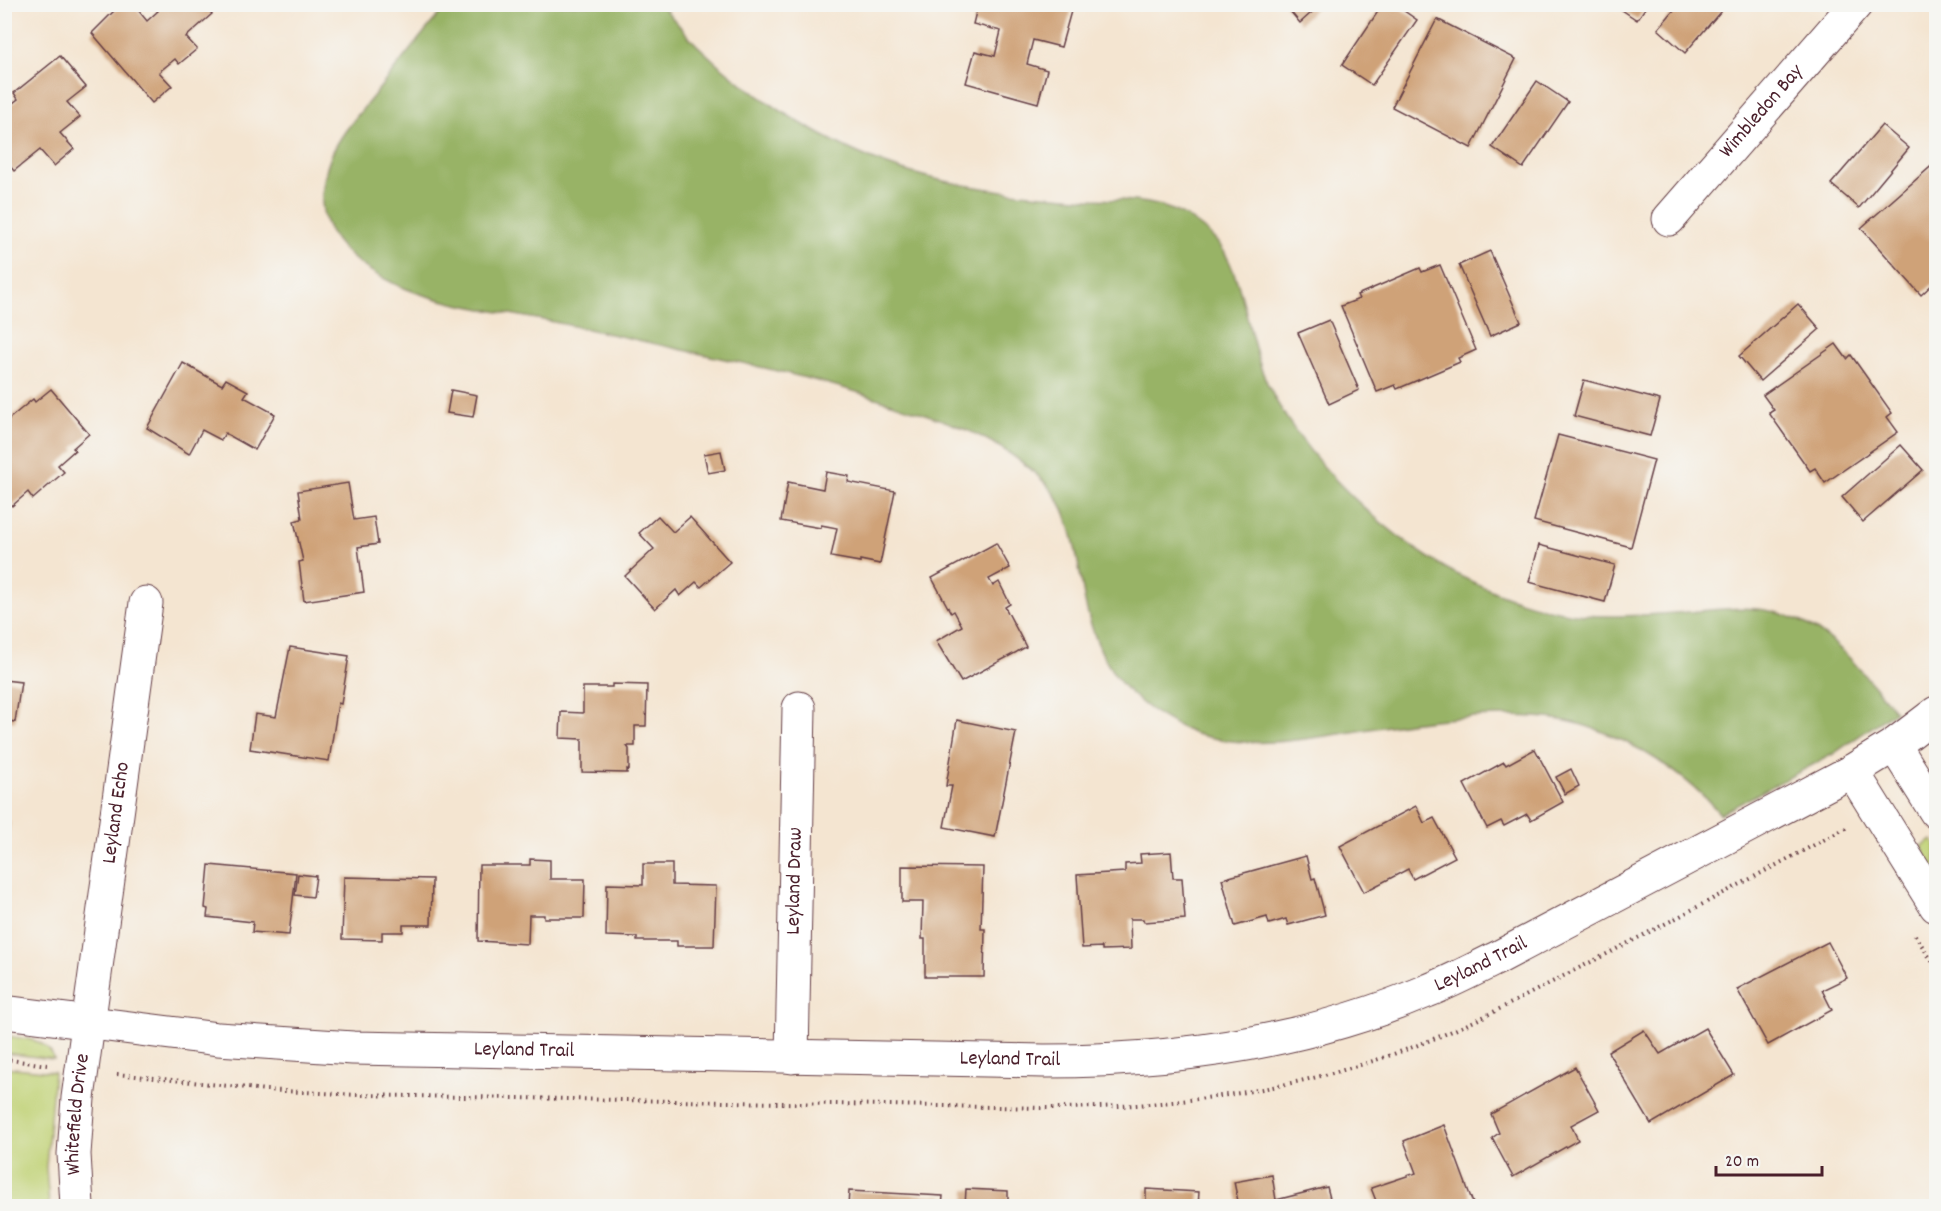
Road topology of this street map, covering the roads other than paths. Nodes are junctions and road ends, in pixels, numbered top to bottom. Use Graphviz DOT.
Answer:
graph roads {
  1 [pos="1856,4"];
  2 [pos="1669,219"];
  3 [pos="146,603"];
  4 [pos="799,708"];
  5 [pos="1936,713"];
  6 [pos="1894,745"];
  7 [pos="1852,771"];
  8 [pos="1936,812"];
  9 [pos="1936,906"];
  10 [pos="4,1012"];
  11 [pos="89,1023"];
  12 [pos="792,1057"];
  13 [pos="77,1206"];
  1 -- 2 [label="street, Wimbledon Bay"];
  3 -- 11 [label="street, Leyland Echo"];
  4 -- 12 [label="street, Leyland Draw"];
  5 -- 6 [label="street, Leyland Trail"];
  6 -- 7 [label="street, Leyland Trail"];
  6 -- 8 [label="street"];
  7 -- 9 [label="street"];
  7 -- 12 [label="street, Leyland Trail"];
  10 -- 11 [label="street, Leyland Trail"];
  11 -- 12 [label="street, Leyland Trail"];
  11 -- 13 [label="street, Whitefield Drive"];
}
